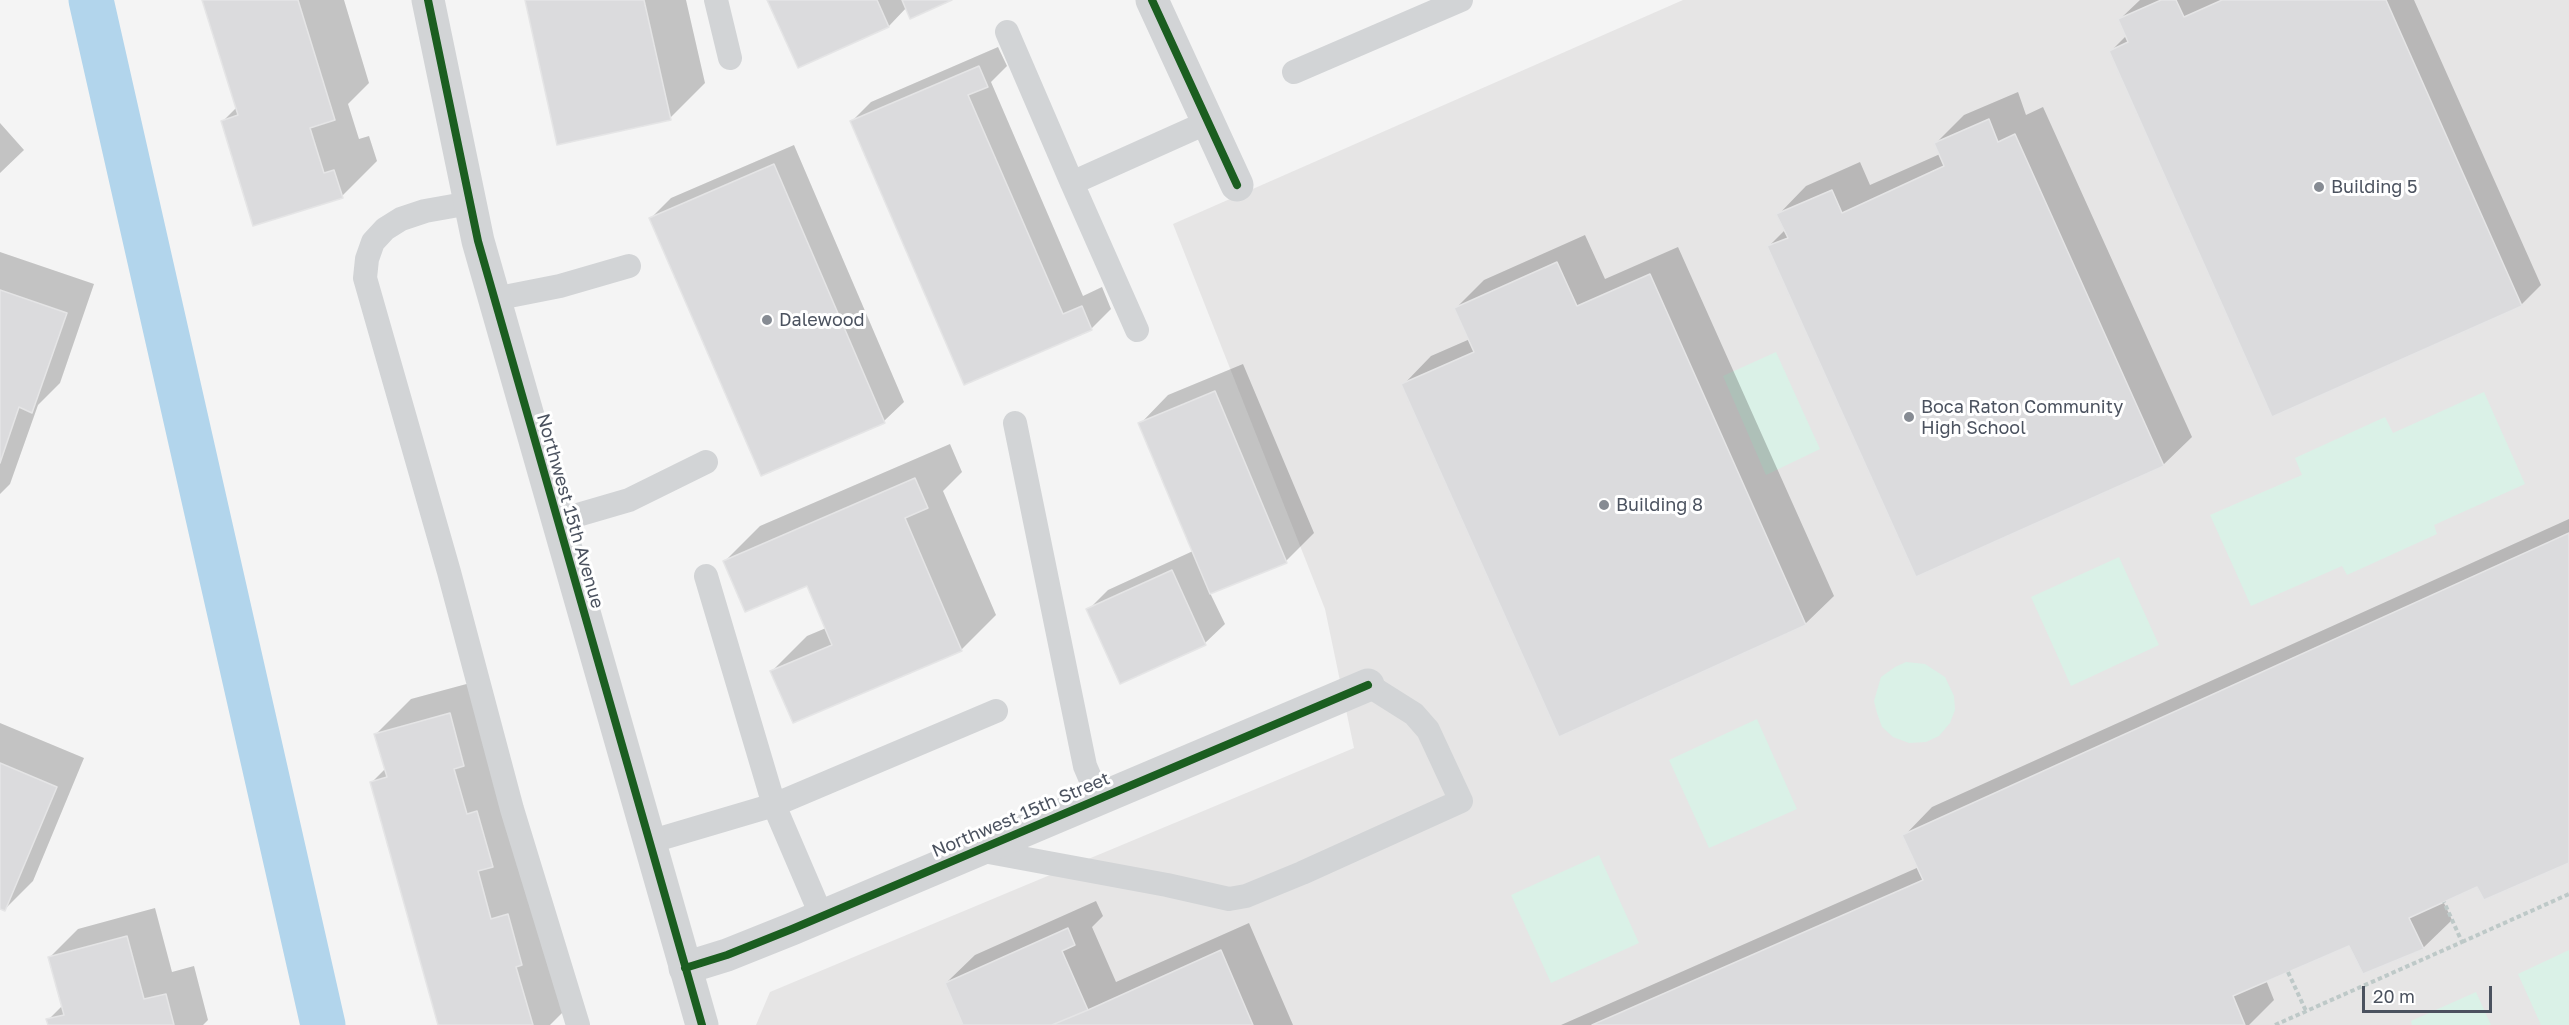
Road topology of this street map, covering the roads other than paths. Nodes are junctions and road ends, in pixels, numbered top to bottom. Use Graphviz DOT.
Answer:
graph roads {
  1 [pos="428,0"];
  2 [pos="716,0"];
  3 [pos="1152,0"];
  4 [pos="1461,0"];
  5 [pos="1007,32"];
  6 [pos="730,58"];
  7 [pos="1294,72"];
  8 [pos="1208,122"];
  9 [pos="1072,183"];
  10 [pos="1237,185"];
  11 [pos="470,203"];
  12 [pos="629,266"];
  13 [pos="494,299"];
  14 [pos="1137,330"];
  15 [pos="1015,423"];
  16 [pos="706,462"];
  17 [pos="557,520"];
  18 [pos="706,576"];
  19 [pos="1368,686"];
  20 [pos="996,711"];
  21 [pos="1099,799"];
  22 [pos="774,805"];
  23 [pos="649,842"];
  24 [pos="978,850"];
  25 [pos="822,917"];
  26 [pos="685,968"];
  27 [pos="578,1025"];
  28 [pos="702,1025"];
  1 -- 11 [label="street, Northwest 15th Avenue"];
  2 -- 6 [label="lane"];
  3 -- 8 [label="street"];
  4 -- 7 [label="lane"];
  5 -- 9 [label="lane"];
  8 -- 9 [label="lane"];
  8 -- 10 [label="street"];
  9 -- 14 [label="lane"];
  11 -- 13 [label="street, Northwest 15th Avenue"];
  11 -- 27 [label="lane"];
  12 -- 13 [label="lane"];
  13 -- 17 [label="street, Northwest 15th Avenue"];
  15 -- 21 [label="lane"];
  16 -- 17 [label="lane"];
  17 -- 23 [label="street, Northwest 15th Avenue"];
  18 -- 22 [label="lane"];
  19 -- 21 [label="street, Northwest 15th Street"];
  19 -- 24 [label="lane"];
  20 -- 22 [label="lane"];
  21 -- 24 [label="street, Northwest 15th Street"];
  22 -- 23 [label="lane"];
  22 -- 25 [label="lane"];
  23 -- 26 [label="street, Northwest 15th Avenue"];
  24 -- 25 [label="street, Northwest 15th Street"];
  25 -- 26 [label="street, Northwest 15th Street"];
  26 -- 28 [label="street, Northwest 15th Avenue"];
}
